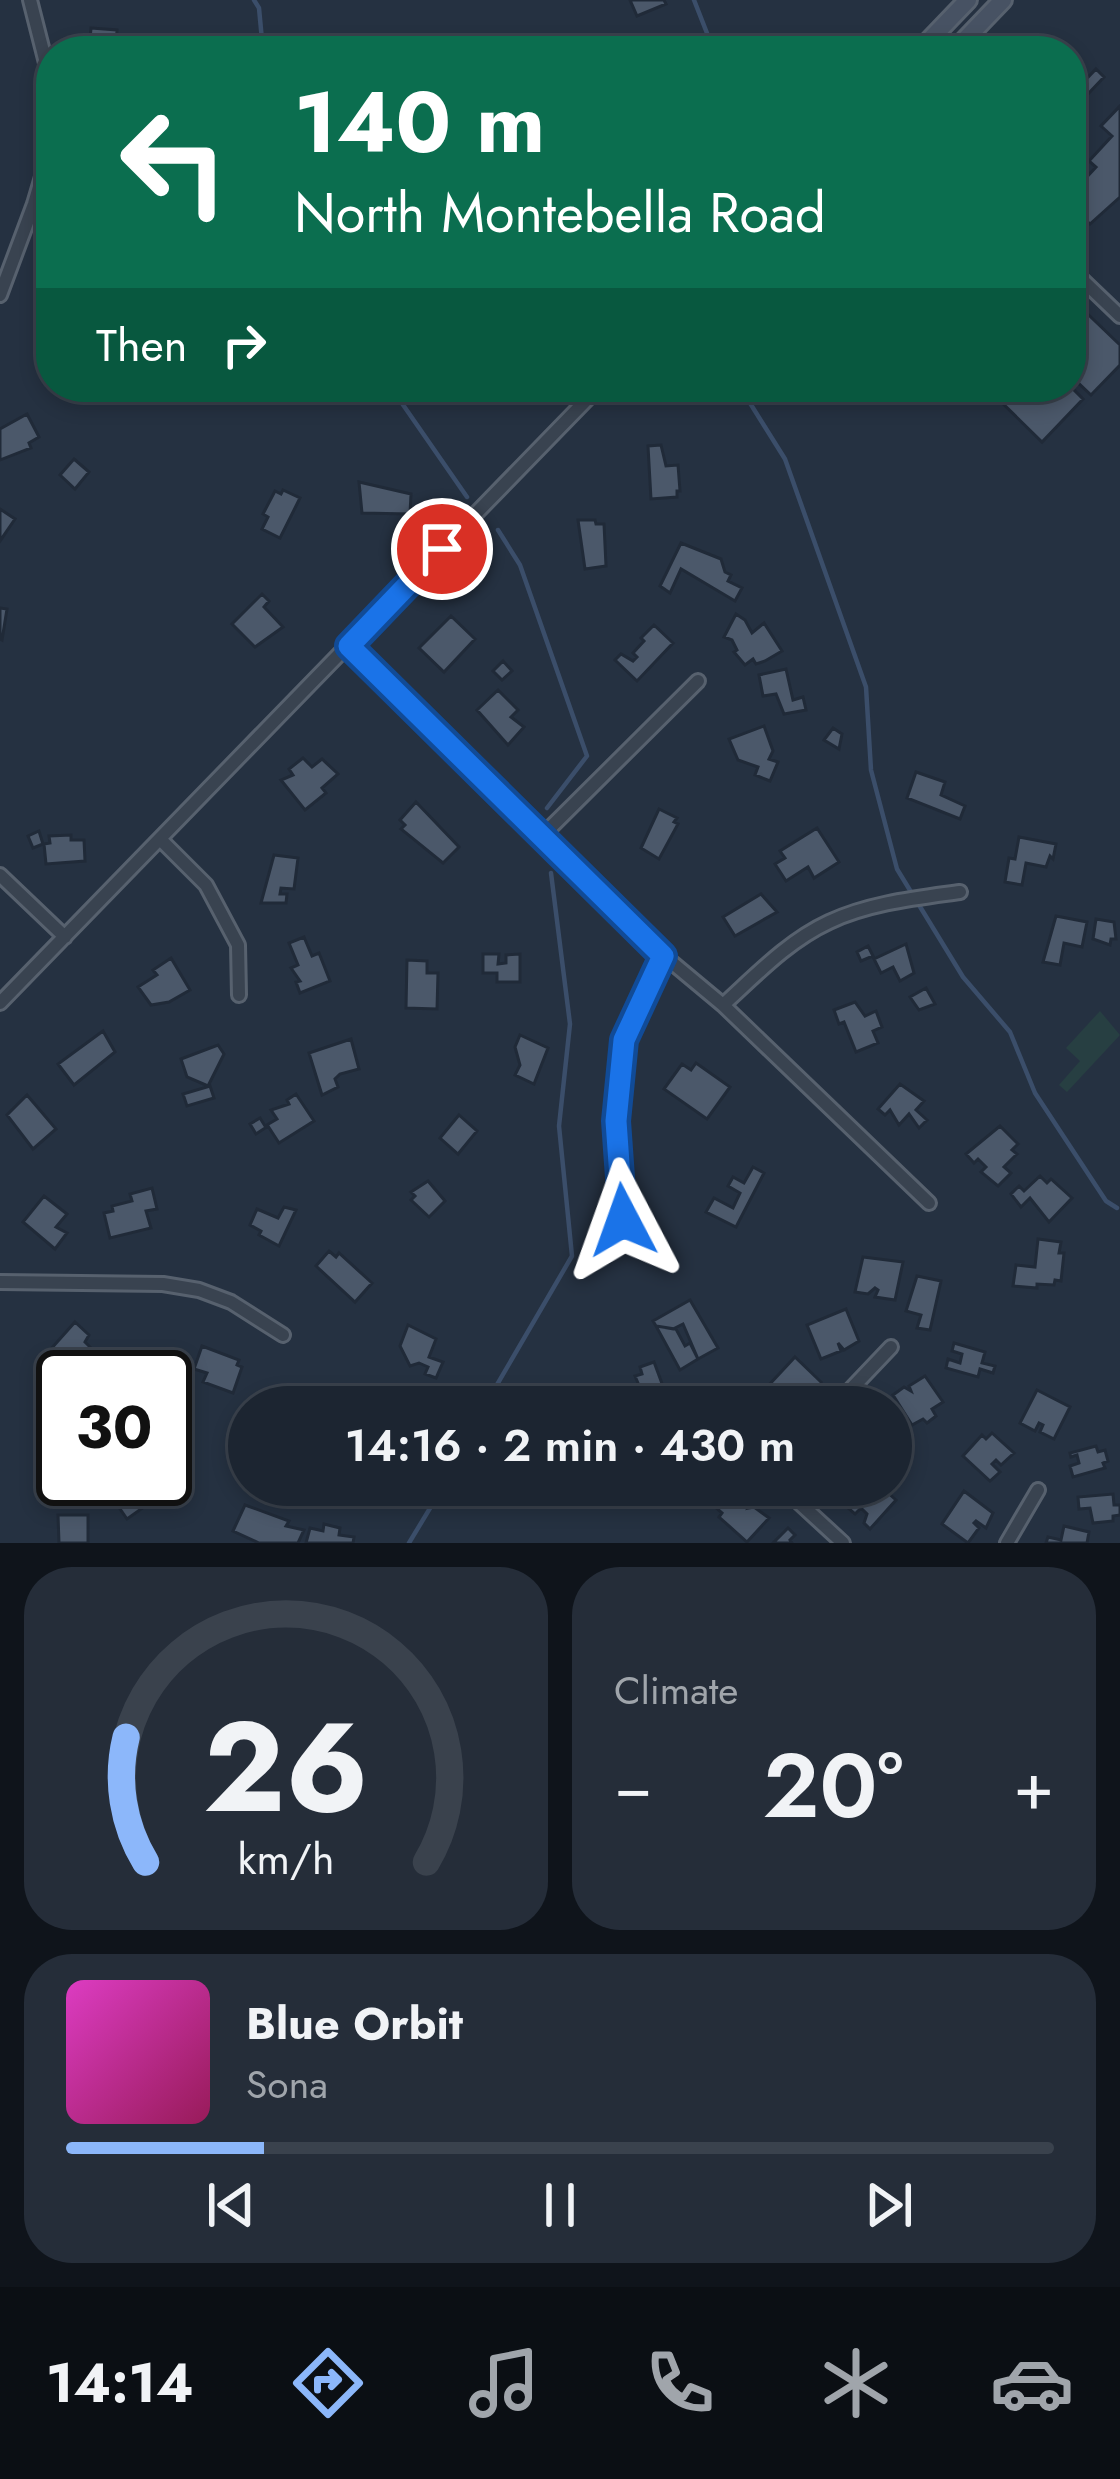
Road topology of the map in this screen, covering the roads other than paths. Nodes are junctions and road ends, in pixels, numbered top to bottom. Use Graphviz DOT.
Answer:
graph roads {
  1 [pos="30,0"];
  2 [pos="968,0"];
  3 [pos="1003,0"];
  4 [pos="39,36"];
  5 [pos="933,36"];
  6 [pos="968,36"];
  7 [pos="36,198"];
  8 [pos="1086,283"];
  9 [pos="0,295"];
  10 [pos="1120,316"];
  11 [pos="585,402"];
  12 [pos="349,646"];
  13 [pos="698,681"];
  14 [pos="542,836"];
  15 [pos="160,840"];
  16 [pos="0,875"];
  17 [pos="960,892"];
  18 [pos="65,937"];
  19 [pos="663,956"];
  20 [pos="239,995"];
  21 [pos="0,1003"];
  22 [pos="723,1004"];
  23 [pos="929,1203"];
  24 [pos="623,1220"];
  25 [pos="0,1282"];
  26 [pos="283,1335"];
  27 [pos="891,1347"];
  28 [pos="854,1386"];
  29 [pos="1037,1490"];
  30 [pos="803,1506"];
  31 [pos="843,1543"];
  32 [pos="1007,1543"];
  1 -- 4 [label="street"];
  2 -- 5 [label="street"];
  3 -- 6 [label="street"];
  7 -- 9 [label="street"];
  8 -- 10 [label="street"];
  11 -- 12 [label="street"];
  12 -- 14 [label="street"];
  12 -- 15 [label="street"];
  13 -- 14 [label="street"];
  14 -- 19 [label="street"];
  15 -- 18 [label="street"];
  15 -- 20 [label="street"];
  16 -- 18 [label="street"];
  17 -- 22 [label="street"];
  18 -- 21 [label="street"];
  19 -- 22 [label="street"];
  19 -- 24 [label="street"];
  22 -- 23 [label="street"];
  25 -- 26 [label="street"];
  27 -- 28 [label="street"];
  29 -- 32 [label="street"];
  30 -- 31 [label="street"];
}
